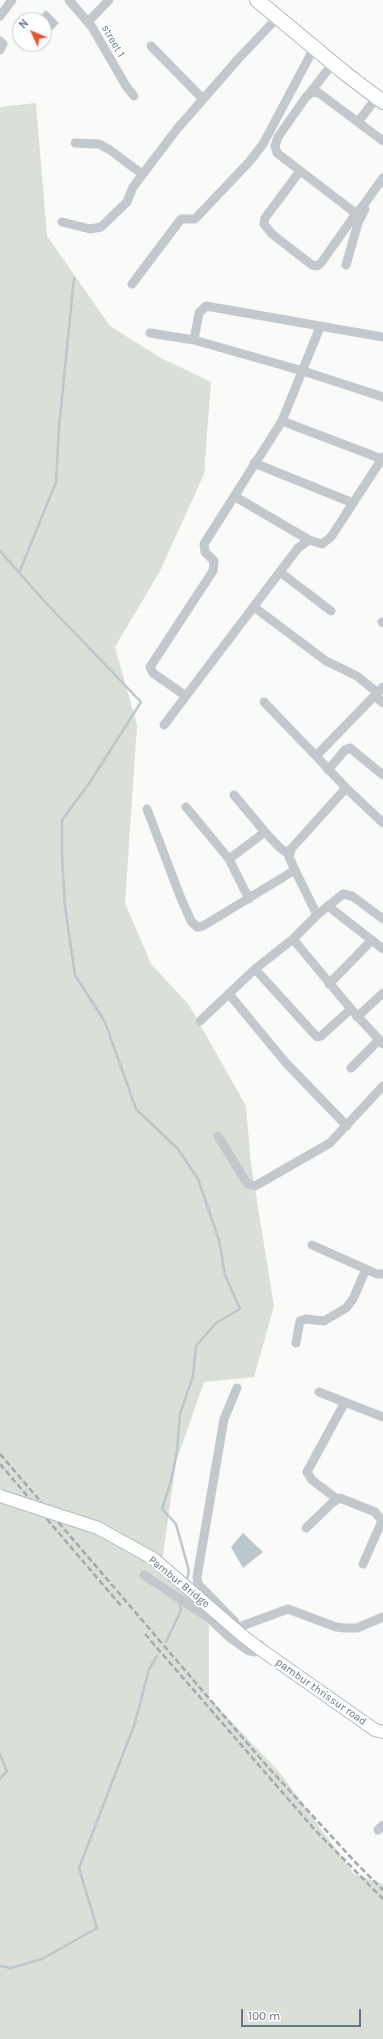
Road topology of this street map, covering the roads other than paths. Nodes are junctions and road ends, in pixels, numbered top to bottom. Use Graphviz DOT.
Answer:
graph roads {
  1 [pos="69,0"];
  2 [pos="109,0"];
  3 [pos="257,0"];
  4 [pos="9,1"];
  5 [pos="0,16"];
  6 [pos="277,18"];
  7 [pos="88,22"];
  8 [pos="0,41"];
  9 [pos="151,46"];
  10 [pos="314,48"];
  11 [pos="0,50"];
  12 [pos="333,63"];
  13 [pos="309,94"];
  14 [pos="134,96"];
  15 [pos="203,99"];
  16 [pos="380,100"];
  17 [pos="358,122"];
  18 [pos="383,141"];
  19 [pos="75,143"];
  20 [pos="300,171"];
  21 [pos="142,174"];
  22 [pos="383,178"];
  23 [pos="383,188"];
  24 [pos="357,212"];
  25 [pos="62,222"];
  26 [pos="346,266"];
  27 [pos="132,284"];
  28 [pos="320,327"];
  29 [pos="150,333"];
  30 [pos="383,337"];
  31 [pos="194,340"];
  32 [pos="303,371"];
  33 [pos="383,397"];
  34 [pos="282,421"];
  35 [pos="383,458"];
  36 [pos="254,463"];
  37 [pos="234,496"];
  38 [pos="353,503"];
  39 [pos="309,540"];
  40 [pos="280,572"];
  41 [pos="254,607"];
  42 [pos="331,611"];
  43 [pos="379,692"];
  44 [pos="186,696"];
  45 [pos="264,702"];
  46 [pos="383,704"];
  47 [pos="164,725"];
  48 [pos="316,756"];
  49 [pos="328,770"];
  50 [pos="383,775"];
  51 [pos="346,788"];
  52 [pos="234,795"];
  53 [pos="186,807"];
  54 [pos="148,809"];
  55 [pos="383,823"];
  56 [pos="265,832"];
  57 [pos="289,854"];
  58 [pos="229,859"];
  59 [pos="295,870"];
  60 [pos="249,899"];
  61 [pos="328,906"];
  62 [pos="317,915"];
  63 [pos="383,919"];
  64 [pos="293,939"];
  65 [pos="372,940"];
  66 [pos="383,948"];
  67 [pos="256,969"];
  68 [pos="329,984"];
  69 [pos="383,993"];
  70 [pos="229,994"];
  71 [pos="351,1009"];
  72 [pos="357,1017"];
  73 [pos="200,1021"];
  74 [pos="381,1042"];
  75 [pos="351,1068"];
  76 [pos="383,1086"];
  77 [pos="347,1126"];
  78 [pos="218,1136"];
  79 [pos="312,1245"];
  80 [pos="366,1269"];
  81 [pos="383,1274"];
  82 [pos="296,1343"];
  83 [pos="237,1388"];
  84 [pos="319,1392"];
  85 [pos="345,1402"];
  86 [pos="383,1417"];
  87 [pos="0,1496"];
  88 [pos="336,1499"];
  89 [pos="382,1516"];
  90 [pos="306,1528"];
  91 [pos="363,1564"];
  92 [pos="144,1574"];
  93 [pos="383,1617"];
  94 [pos="239,1627"];
  95 [pos="260,1649"];
  96 [pos="383,1732"];
  1 -- 7 [label="street, street 1"];
  2 -- 7 [label="street"];
  3 -- 6 [label="main road"];
  4 -- 5 [label="street"];
  6 -- 10 [label="main road"];
  6 -- 15 [label="street"];
  7 -- 14 [label="street, street 1"];
  8 -- 11 [label="street"];
  9 -- 15 [label="street"];
  10 -- 12 [label="main road"];
  10 -- 27 [label="street"];
  12 -- 13 [label="street"];
  12 -- 16 [label="main road"];
  13 -- 17 [label="street"];
  13 -- 20 [label="street"];
  15 -- 21 [label="street"];
  16 -- 17 [label="street"];
  17 -- 18 [label="street"];
  19 -- 21 [label="street"];
  20 -- 24 [label="street"];
  20 -- 24 [label="street"];
  21 -- 25 [label="street"];
  22 -- 24 [label="street"];
  23 -- 26 [label="street"];
  28 -- 30 [label="street"];
  28 -- 31 [label="street"];
  28 -- 32 [label="street"];
  29 -- 31 [label="street"];
  31 -- 32 [label="street"];
  32 -- 33 [label="street"];
  32 -- 34 [label="street"];
  34 -- 35 [label="street"];
  34 -- 36 [label="street"];
  35 -- 38 [label="street"];
  36 -- 37 [label="street"];
  36 -- 38 [label="street"];
  37 -- 39 [label="street"];
  37 -- 44 [label="street"];
  38 -- 39 [label="street"];
  39 -- 40 [label="street"];
  40 -- 41 [label="street"];
  40 -- 42 [label="street"];
  41 -- 43 [label="street"];
  41 -- 44 [label="street"];
  43 -- 46 [label="street"];
  43 -- 48 [label="street"];
  44 -- 47 [label="street"];
  45 -- 48 [label="street"];
  48 -- 49 [label="street"];
  49 -- 50 [label="street"];
  49 -- 51 [label="street"];
  51 -- 55 [label="street"];
  51 -- 57 [label="street"];
  52 -- 56 [label="street"];
  53 -- 58 [label="street"];
  54 -- 60 [label="street"];
  56 -- 57 [label="street"];
  56 -- 58 [label="street"];
  57 -- 59 [label="street"];
  58 -- 60 [label="street"];
  59 -- 60 [label="street"];
  59 -- 62 [label="street"];
  61 -- 62 [label="street"];
  61 -- 63 [label="street"];
  61 -- 65 [label="street"];
  62 -- 64 [label="street"];
  64 -- 67 [label="street"];
  64 -- 68 [label="street"];
  65 -- 66 [label="street"];
  65 -- 68 [label="street"];
  67 -- 70 [label="street"];
  67 -- 71 [label="street"];
  68 -- 71 [label="street"];
  69 -- 72 [label="street"];
  70 -- 73 [label="street"];
  70 -- 77 [label="street"];
  71 -- 72 [label="street"];
  72 -- 74 [label="street"];
  74 -- 75 [label="street"];
  76 -- 77 [label="street"];
  77 -- 78 [label="street"];
  79 -- 80 [label="street"];
  80 -- 81 [label="street"];
  80 -- 82 [label="street"];
  83 -- 94 [label="street"];
  84 -- 85 [label="street"];
  85 -- 86 [label="street"];
  85 -- 88 [label="street"];
  87 -- 95 [label="main road, Pambur Bridge, bridge"];
  88 -- 89 [label="street"];
  88 -- 90 [label="street"];
  89 -- 91 [label="street"];
  92 -- 95 [label="street"];
  93 -- 94 [label="street"];
  94 -- 95 [label="street"];
  95 -- 96 [label="main road, pambur thrissur road"];
}
